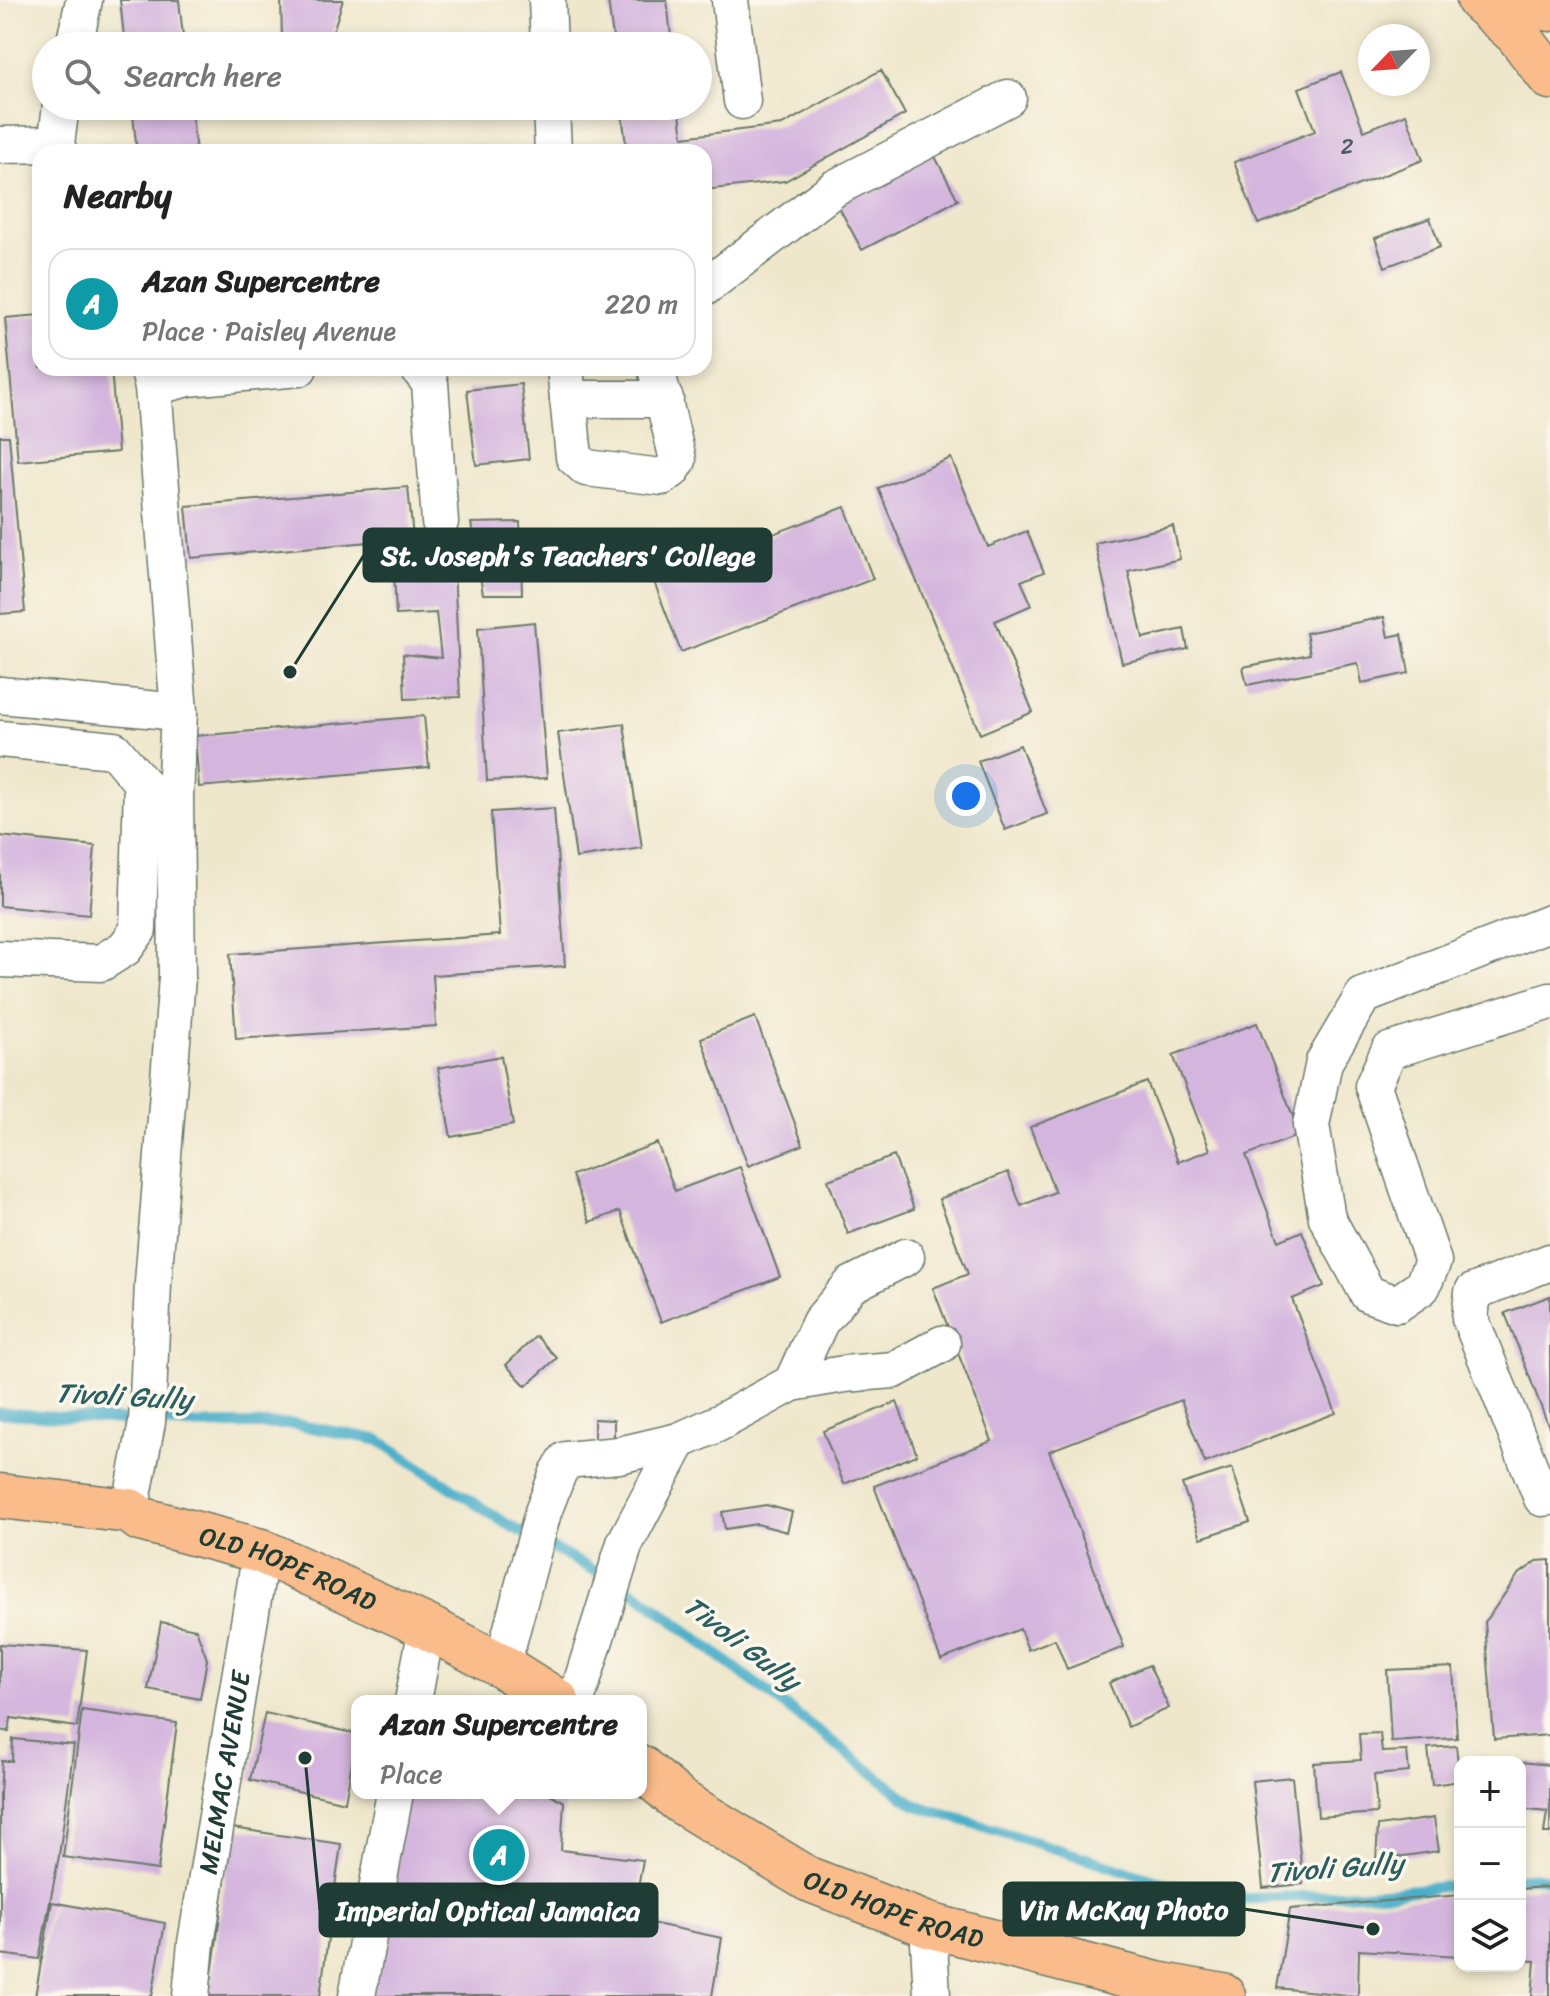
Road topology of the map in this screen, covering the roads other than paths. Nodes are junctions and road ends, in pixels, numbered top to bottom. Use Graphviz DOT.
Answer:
graph roads {
  1 [pos="84,0"];
  2 [pos="547,0"];
  3 [pos="730,0"];
  4 [pos="1479,0"];
  5 [pos="1521,0"];
  6 [pos="1550,9"];
  7 [pos="77,32"];
  8 [pos="548,32"];
  9 [pos="1550,77"];
  10 [pos="1008,98"];
  11 [pos="742,101"];
  12 [pos="60,120"];
  13 [pos="552,120"];
  14 [pos="58,144"];
  15 [pos="553,144"];
  16 [pos="0,145"];
  17 [pos="32,147"];
  18 [pos="712,282"];
  19 [pos="210,376"];
  20 [pos="424,376"];
  21 [pos="150,377"];
  22 [pos="566,383"];
  23 [pos="660,383"];
  24 [pos="440,522"];
  25 [pos="0,695"];
  26 [pos="179,712"];
  27 [pos="0,739"];
  28 [pos="1550,923"];
  29 [pos="0,959"];
  30 [pos="1550,1001"];
  31 [pos="906,1257"];
  32 [pos="1550,1262"];
  33 [pos="942,1344"];
  34 [pos="792,1383"];
  35 [pos="679,1441"];
  36 [pos="0,1496"];
  37 [pos="1550,1497"];
  38 [pos="130,1511"];
  39 [pos="261,1551"];
  40 [pos="427,1627"];
  41 [pos="502,1666"];
  42 [pos="414,1695"];
  43 [pos="548,1695"];
  44 [pos="578,1695"];
  45 [pos="647,1773"];
  46 [pos="394,1799"];
  47 [pos="928,1925"];
  48 [pos="1134,1987"];
  49 [pos="191,1996"];
  50 [pos="357,1996"];
  51 [pos="932,1996"];
  52 [pos="1223,1996"];
  1 -- 7 [label="street"];
  2 -- 8 [label="street"];
  3 -- 11 [label="street"];
  4 -- 9 [label="main road"];
  5 -- 6 [label="main road"];
  10 -- 18 [label="street"];
  12 -- 14 [label="street"];
  13 -- 15 [label="street"];
  16 -- 17 [label="street"];
  19 -- 21 [label="street"];
  20 -- 24 [label="street"];
  21 -- 26 [label="street"];
  22 -- 23 [label="street"];
  22 -- 23 [label="street"];
  25 -- 26 [label="street"];
  26 -- 38 [label="street"];
  27 -- 29 [label="street"];
  28 -- 30 [label="street"];
  31 -- 34 [label="street"];
  32 -- 37 [label="street"];
  33 -- 34 [label="street"];
  34 -- 35 [label="street"];
  35 -- 41 [label="street"];
  35 -- 44 [label="street"];
  36 -- 38 [label="main road, OLD HOPE ROAD"];
  38 -- 39 [label="main road, OLD HOPE ROAD"];
  39 -- 40 [label="main road, OLD HOPE ROAD"];
  39 -- 49 [label="street, MELMAC AVENUE"];
  40 -- 41 [label="main road, OLD HOPE ROAD"];
  40 -- 42 [label="street"];
  41 -- 43 [label="main road, OLD HOPE ROAD"];
  45 -- 47 [label="main road, OLD HOPE ROAD"];
  46 -- 50 [label="street"];
  47 -- 48 [label="main road, OLD HOPE ROAD"];
  47 -- 51 [label="street"];
  48 -- 52 [label="main road, OLD HOPE ROAD"];
}
